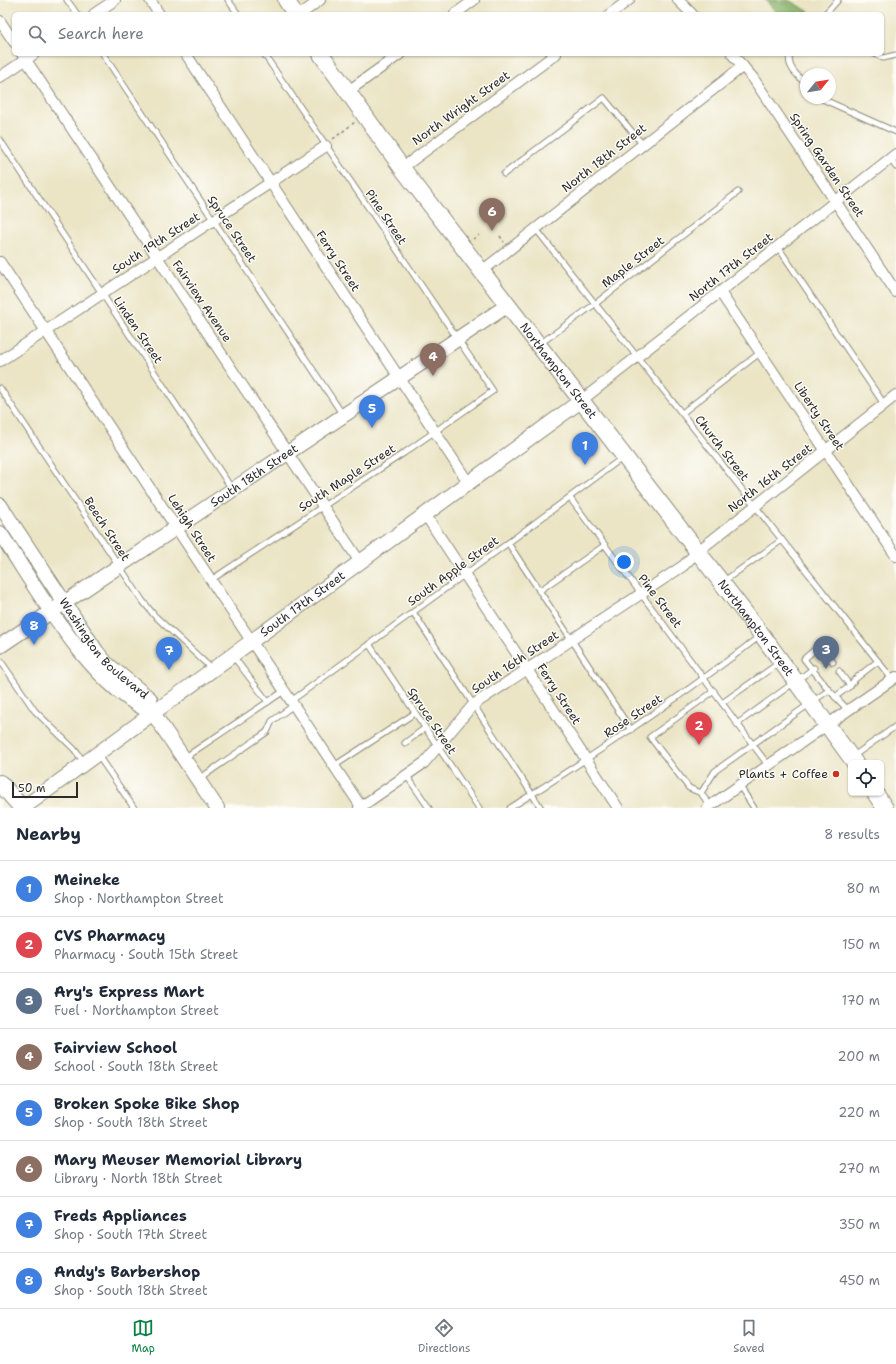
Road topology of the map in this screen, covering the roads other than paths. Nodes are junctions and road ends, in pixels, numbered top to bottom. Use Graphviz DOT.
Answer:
graph roads {
  1 [pos="67,0"];
  2 [pos="116,0"];
  3 [pos="150,0"];
  4 [pos="228,0"];
  5 [pos="286,0"];
  6 [pos="320,0"];
  7 [pos="474,0"];
  8 [pos="629,0"];
  9 [pos="678,0"];
  10 [pos="838,0"];
  11 [pos="76,12"];
  12 [pos="97,12"];
  13 [pos="158,12"];
  14 [pos="237,12"];
  15 [pos="294,12"];
  16 [pos="304,12"];
  17 [pos="458,12"];
  18 [pos="613,12"];
  19 [pos="690,12"];
  20 [pos="827,12"];
  21 [pos="0,21"];
  22 [pos="12,39"];
  23 [pos="896,55"];
  24 [pos="27,56"];
  25 [pos="104,56"];
  26 [pos="187,56"];
  27 [pos="265,56"];
  28 [pos="322,56"];
  29 [pos="397,56"];
  30 [pos="553,56"];
  31 [pos="734,56"];
  32 [pos="789,56"];
  33 [pos="879,56"];
  34 [pos="743,66"];
  35 [pos="0,77"];
  36 [pos="800,77"];
  37 [pos="347,92"];
  38 [pos="833,104"];
  39 [pos="896,132"];
  40 [pos="0,140"];
  41 [pos="643,145"];
  42 [pos="326,146"];
  43 [pos="894,160"];
  44 [pos="402,168"];
  45 [pos="504,174"];
  46 [pos="271,182"];
  47 [pos="738,192"];
  48 [pos="836,202"];
  49 [pos="214,220"];
  50 [pos="536,229"];
  51 [pos="778,247"];
  52 [pos="157,257"];
  53 [pos="0,262"];
  54 [pos="482,271"];
  55 [pos="720,292"];
  56 [pos="896,292"];
  57 [pos="102,294"];
  58 [pos="595,304"];
  59 [pos="508,305"];
  60 [pos="46,331"];
  61 [pos="458,339"];
  62 [pos="538,345"];
  63 [pos="761,352"];
  64 [pos="637,356"];
  65 [pos="0,361"];
  66 [pos="400,378"];
  67 [pos="0,388"];
  68 [pos="493,391"];
  69 [pos="896,395"];
  70 [pos="582,400"];
  71 [pos="884,404"];
  72 [pos="682,413"];
  73 [pos="343,416"];
  74 [pos="435,431"];
  75 [pos="826,450"];
  76 [pos="288,453"];
  77 [pos="625,456"];
  78 [pos="468,482"];
  79 [pos="233,490"];
  80 [pos="570,498"];
  81 [pos="0,505"];
  82 [pos="322,506"];
  83 [pos="755,506"];
  84 [pos="425,514"];
  85 [pos="177,528"];
  86 [pos="0,533"];
  87 [pos="782,540"];
  88 [pos="508,543"];
  89 [pos="605,545"];
  90 [pos="697,552"];
  91 [pos="896,556"];
  92 [pos="360,562"];
  93 [pos="119,566"];
  94 [pos="465,574"];
  95 [pos="211,580"];
  96 [pos="722,583"];
  97 [pos="539,591"];
  98 [pos="642,593"];
  99 [pos="64,603"];
  100 [pos="52,611"];
  101 [pos="413,612"];
  102 [pos="762,634"];
  103 [pos="571,640"];
  104 [pos="251,641"];
  105 [pos="369,644"];
  106 [pos="0,646"];
  107 [pos="232,655"];
  108 [pos="830,657"];
  109 [pos="0,660"];
  110 [pos="782,661"];
  111 [pos="825,661"];
  112 [pos="878,661"];
  113 [pos="833,662"];
  114 [pos="813,668"];
  115 [pos="212,669"];
  116 [pos="527,669"];
  117 [pos="840,674"];
  118 [pos="705,678"];
  119 [pos="894,678"];
  120 [pos="796,680"];
  121 [pos="850,686"];
  122 [pos="828,687"];
  123 [pos="284,691"];
  124 [pos="714,691"];
  125 [pos="835,697"];
  126 [pos="811,701"];
  127 [pos="268,702"];
  128 [pos="292,703"];
  129 [pos="722,704"];
  130 [pos="474,705"];
  131 [pos="848,710"];
  132 [pos="153,713"];
  133 [pos="415,713"];
  134 [pos="828,723"];
  135 [pos="738,724"];
  136 [pos="896,726"];
  137 [pos="425,728"];
  138 [pos="631,730"];
  139 [pos="405,743"];
  140 [pos="752,744"];
  141 [pos="438,748"];
  142 [pos="97,754"];
  143 [pos="184,758"];
  144 [pos="586,759"];
  145 [pos="853,760"];
  146 [pos="84,763"];
  147 [pos="768,765"];
  148 [pos="334,766"];
  149 [pos="407,776"];
  150 [pos="198,780"];
  151 [pos="0,783"];
  152 [pos="739,785"];
  153 [pos="701,793"];
  154 [pos="532,794"];
  155 [pos="877,796"];
  156 [pos="708,807"];
  157 [pos="22,808"];
  158 [pos="134,808"];
  159 [pos="217,808"];
  160 [pos="361,808"];
  161 [pos="429,808"];
  162 [pos="479,808"];
  163 [pos="510,808"];
  164 [pos="541,808"];
  165 [pos="618,808"];
  166 [pos="754,808"];
  167 [pos="885,808"];
  1 -- 11 [label="lane"];
  2 -- 12 [label="street"];
  3 -- 13 [label="street"];
  4 -- 14 [label="lane"];
  5 -- 15 [label="main road"];
  6 -- 16 [label="street"];
  7 -- 17 [label="street"];
  8 -- 18 [label="street"];
  9 -- 19 [label="street"];
  10 -- 20 [label="lane"];
  21 -- 22 [label="street"];
  23 -- 33 [label="lane"];
  24 -- 35 [label="street"];
  24 -- 52 [label="street, Fairview Avenue"];
  25 -- 49 [label="lane, Spruce Street"];
  26 -- 46 [label="street, Ferry Street"];
  27 -- 42 [label="lane, Pine Street"];
  28 -- 37 [label="main road, Northampton Street"];
  29 -- 37 [label="street"];
  30 -- 44 [label="street, North Wright Street"];
  31 -- 34 [label="street, Spring Garden Street"];
  32 -- 36 [label="lane"];
  34 -- 41 [label="street, North 18th Street"];
  34 -- 48 [label="street, Spring Garden Street"];
  37 -- 44 [label="main road, Northampton Street"];
  38 -- 39 [label="lane"];
  40 -- 57 [label="lane, Linden Street"];
  41 -- 45 [label="lane"];
  41 -- 50 [label="street, North 18th Street"];
  42 -- 46 [label="street, South 19th Street"];
  42 -- 61 [label="lane, Pine Street"];
  43 -- 48 [label="street, North 17th Street"];
  44 -- 54 [label="main road, Northampton Street"];
  46 -- 49 [label="street, South 19th Street"];
  46 -- 66 [label="street, Ferry Street"];
  47 -- 58 [label="lane, Maple Street"];
  48 -- 51 [label="street, North 17th Street"];
  48 -- 56 [label="street, Spring Garden Street"];
  49 -- 52 [label="street, South 19th Street"];
  49 -- 73 [label="lane, Spruce Street"];
  50 -- 54 [label="street, North 18th Street"];
  50 -- 58 [label="lane, Church Street"];
  51 -- 55 [label="street, North 17th Street"];
  51 -- 71 [label="lane"];
  52 -- 57 [label="street, South 19th Street"];
  52 -- 76 [label="street, Fairview Avenue"];
  53 -- 60 [label="street, Lehigh Street"];
  54 -- 59 [label="main road, Northampton Street"];
  55 -- 63 [label="street, Liberty Street"];
  55 -- 64 [label="street, North 17th Street"];
  57 -- 60 [label="street, South 19th Street"];
  57 -- 79 [label="lane, Linden Street"];
  58 -- 62 [label="lane, Maple Street"];
  58 -- 64 [label="lane, Church Street"];
  59 -- 61 [label="street, South 18th Street"];
  59 -- 62 [label="main road, Northampton Street"];
  60 -- 65 [label="street, South 19th Street"];
  60 -- 85 [label="street, Lehigh Street"];
  61 -- 66 [label="street, South 18th Street"];
  61 -- 68 [label="lane, Pine Street"];
  62 -- 70 [label="main road, Northampton Street"];
  63 -- 72 [label="lane"];
  63 -- 75 [label="street, Liberty Street"];
  64 -- 70 [label="street, North 17th Street"];
  64 -- 72 [label="lane, Church Street"];
  66 -- 73 [label="street, South 18th Street"];
  66 -- 74 [label="street, Ferry Street"];
  67 -- 93 [label="lane, Beech Street"];
  68 -- 74 [label="lane, South Maple Street"];
  69 -- 71 [label="street, North 16th Street"];
  70 -- 77 [label="main road, Northampton Street"];
  70 -- 78 [label="street, South 17th Street"];
  71 -- 75 [label="street, North 16th Street"];
  72 -- 83 [label="lane, Church Street"];
  73 -- 76 [label="street, South 18th Street"];
  74 -- 78 [label="street, Ferry Street"];
  74 -- 82 [label="lane, South Maple Street"];
  75 -- 83 [label="street, North 16th Street"];
  75 -- 91 [label="street, Liberty Street"];
  76 -- 79 [label="street, South 18th Street"];
  76 -- 82 [label="street, Fairview Avenue"];
  77 -- 80 [label="lane, South Apple Street"];
  77 -- 90 [label="main road, Northampton Street"];
  78 -- 84 [label="street, South 17th Street"];
  79 -- 85 [label="street, South 18th Street"];
  80 -- 88 [label="lane, South Apple Street"];
  80 -- 89 [label="lane, Pine Street"];
  81 -- 99 [label="street, Washington Boulevard"];
  82 -- 92 [label="street, Fairview Avenue"];
  82 -- 95 [label="lane, South Maple Street"];
  83 -- 87 [label="lane, Church Street"];
  83 -- 90 [label="street, North 16th Street"];
  84 -- 92 [label="street, South 17th Street"];
  84 -- 94 [label="street, Ferry Street"];
  85 -- 93 [label="street, South 18th Street"];
  85 -- 95 [label="street, Lehigh Street"];
  86 -- 100 [label="street, Washington Boulevard"];
  87 -- 96 [label="lane"];
  87 -- 112 [label="lane, Church Street"];
  88 -- 94 [label="lane, South Apple Street"];
  88 -- 97 [label="lane"];
  89 -- 97 [label="lane"];
  89 -- 98 [label="lane, Pine Street"];
  90 -- 96 [label="main road, Northampton Street"];
  90 -- 98 [label="street, South 16th Street"];
  92 -- 104 [label="street, South 17th Street"];
  93 -- 99 [label="street, South 18th Street"];
  93 -- 115 [label="lane, Beech Street"];
  94 -- 101 [label="lane, South Apple Street"];
  94 -- 116 [label="street, Ferry Street"];
  95 -- 104 [label="street, Lehigh Street"];
  96 -- 102 [label="main road, Northampton Street"];
  97 -- 103 [label="lane"];
  98 -- 103 [label="street, South 16th Street"];
  98 -- 118 [label="lane, Pine Street"];
  99 -- 100 [label="street, South 18th Street"];
  99 -- 132 [label="street, Washington Boulevard"];
  100 -- 106 [label="street, South 18th Street"];
  100 -- 132 [label="street, Washington Boulevard"];
  101 -- 105 [label="lane, South Apple Street"];
  101 -- 130 [label="lane"];
  102 -- 110 [label="main road, Northampton Street"];
  102 -- 118 [label="lane, Rose Street"];
  103 -- 116 [label="street, South 16th Street"];
  103 -- 138 [label="lane"];
  104 -- 107 [label="street, South 17th Street"];
  104 -- 123 [label="street, Lehigh Street"];
  105 -- 128 [label="lane, South Apple Street"];
  105 -- 133 [label="lane, Spruce Street"];
  107 -- 115 [label="street, South 17th Street"];
  107 -- 127 [label="lane"];
  108 -- 111 [label="lane"];
  108 -- 113 [label="lane"];
  108 -- 114 [label="lane"];
  109 -- 146 [label="lane"];
  110 -- 120 [label="main road, Northampton Street"];
  110 -- 129 [label="lane"];
  112 -- 119 [label="lane, Church Street"];
  112 -- 121 [label="lane"];
  114 -- 120 [label="lane"];
  114 -- 122 [label="lane"];
  115 -- 132 [label="street, South 17th Street"];
  116 -- 130 [label="street, South 16th Street"];
  116 -- 144 [label="street, Ferry Street"];
  117 -- 121 [label="lane"];
  118 -- 124 [label="lane, Pine Street"];
  118 -- 138 [label="lane, Rose Street"];
  119 -- 131 [label="street"];
  120 -- 126 [label="main road, Northampton Street"];
  120 -- 135 [label="lane"];
  121 -- 125 [label="lane"];
  122 -- 125 [label="lane"];
  122 -- 126 [label="lane"];
  123 -- 127 [label="lane"];
  123 -- 128 [label="street, Lehigh Street"];
  124 -- 129 [label="lane, Pine Street"];
  124 -- 153 [label="lane"];
  125 -- 131 [label="lane"];
  126 -- 134 [label="main road, Northampton Street"];
  126 -- 140 [label="lane"];
  127 -- 143 [label="lane"];
  128 -- 148 [label="street, Lehigh Street"];
  128 -- 150 [label="lane, South Apple Street"];
  129 -- 135 [label="lane, Pine Street"];
  130 -- 141 [label="street, South 16th Street"];
  130 -- 154 [label="lane"];
  131 -- 134 [label="street"];
  132 -- 142 [label="street, South 17th Street"];
  132 -- 143 [label="street"];
  133 -- 137 [label="lane, Spruce Street"];
  133 -- 148 [label="lane"];
  134 -- 145 [label="main road, Northampton Street"];
  134 -- 147 [label="street"];
  135 -- 140 [label="lane, Pine Street"];
  136 -- 145 [label="lane"];
  137 -- 139 [label="lane"];
  137 -- 141 [label="lane, Spruce Street"];
  138 -- 144 [label="lane, Rose Street"];
  140 -- 147 [label="lane, Pine Street"];
  140 -- 153 [label="lane"];
  141 -- 149 [label="street, South 16th Street"];
  141 -- 162 [label="lane, Spruce Street"];
  142 -- 146 [label="street, South 17th Street"];
  142 -- 158 [label="lane"];
  143 -- 150 [label="street"];
  144 -- 154 [label="lane, Rose Street"];
  144 -- 165 [label="street, Ferry Street"];
  146 -- 157 [label="street, South 17th Street"];
  147 -- 152 [label="street"];
  148 -- 160 [label="street, Lehigh Street"];
  149 -- 160 [label="street, South 16th Street"];
  149 -- 161 [label="lane"];
  150 -- 159 [label="street"];
  151 -- 157 [label="main road"];
  152 -- 156 [label="street"];
  152 -- 166 [label="lane"];
  153 -- 156 [label="lane"];
  154 -- 163 [label="lane, Rose Street"];
  154 -- 164 [label="lane"];
  155 -- 167 [label="main road"];
}
